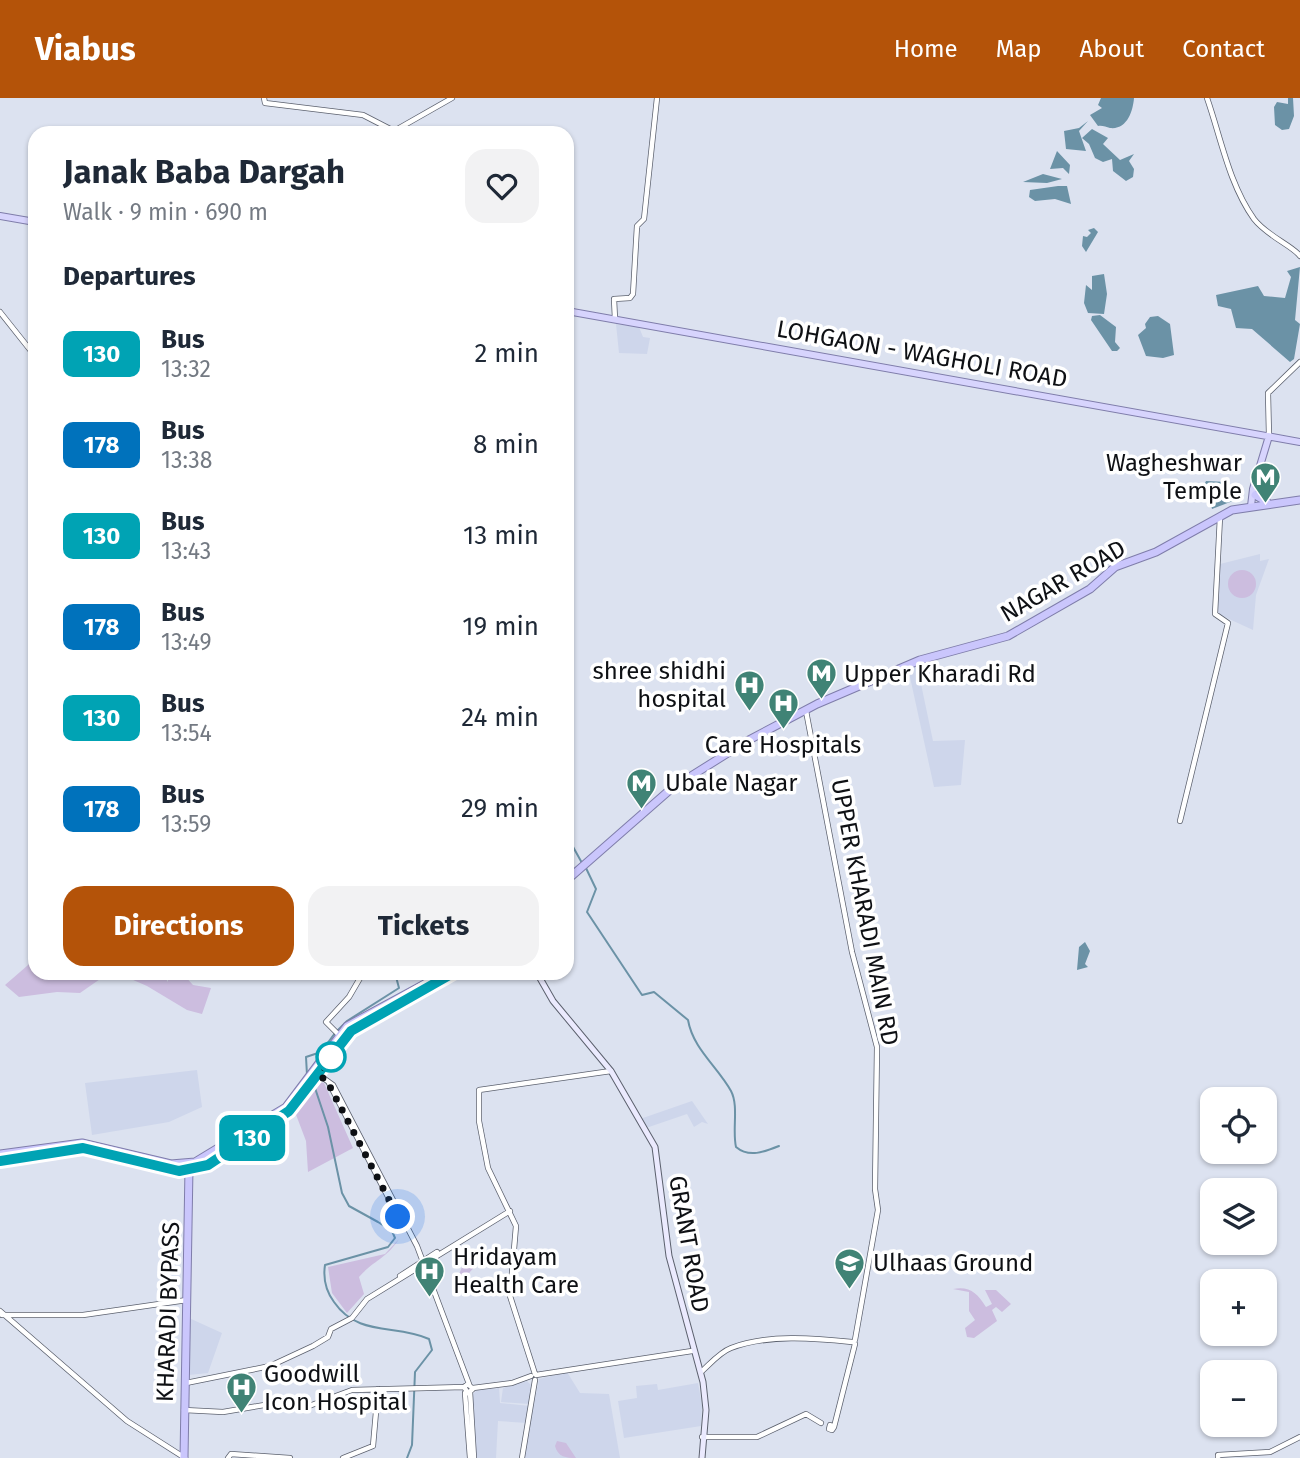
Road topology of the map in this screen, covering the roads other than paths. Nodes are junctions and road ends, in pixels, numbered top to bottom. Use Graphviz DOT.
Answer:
graph roads {
  1 [pos="452,98"];
  2 [pos="657,98"];
  3 [pos="1207,98"];
  4 [pos="264,100"];
  5 [pos="384,126"];
  6 [pos="403,126"];
  7 [pos="0,216"];
  8 [pos="28,221"];
  9 [pos="1300,256"];
  10 [pos="0,312"];
  11 [pos="574,312"];
  12 [pos="615,319"];
  13 [pos="28,347"];
  14 [pos="1300,362"];
  15 [pos="1269,436"];
  16 [pos="1300,442"];
  17 [pos="1300,499"];
  18 [pos="1252,502"];
  19 [pos="1220,516"];
  20 [pos="806,710"];
  21 [pos="1205,720"];
  22 [pos="733,748"];
  23 [pos="574,871"];
  24 [pos="574,872"];
  25 [pos="359,980"];
  26 [pos="435,980"];
  27 [pos="436,980"];
  28 [pos="439,980"];
  29 [pos="541,980"];
  30 [pos="339,1035"];
  31 [pos="609,1072"];
  32 [pos="314,1078"];
  33 [pos="75,1143"];
  34 [pos="36,1151"];
  35 [pos="0,1154"];
  36 [pos="0,1161"];
  37 [pos="189,1171"];
  38 [pos="510,1211"];
  39 [pos="423,1263"];
  40 [pos="183,1301"];
  41 [pos="1,1313"];
  42 [pos="853,1342"];
  43 [pos="691,1351"];
  44 [pos="701,1372"];
  45 [pos="533,1378"];
  46 [pos="184,1382"];
  47 [pos="468,1388"];
  48 [pos="378,1390"];
  49 [pos="184,1408"];
  50 [pos="703,1437"];
  51 [pos="1300,1437"];
  52 [pos="182,1457"];
  53 [pos="228,1458"];
  54 [pos="290,1458"];
  55 [pos="343,1458"];
  56 [pos="472,1458"];
  57 [pos="522,1458"];
  58 [pos="700,1458"];
  59 [pos="1218,1458"];
  1 -- 6 [label="street"];
  2 -- 12 [label="street"];
  3 -- 9 [label="street"];
  4 -- 5 [label="street"];
  7 -- 8 [label="main road"];
  10 -- 13 [label="street"];
  11 -- 12 [label="main road, LOHGAON - WAGHOLI ROAD"];
  12 -- 15 [label="main road, LOHGAON - WAGHOLI ROAD"];
  14 -- 15 [label="street"];
  15 -- 16 [label="main road, LOHGAON - WAGHOLI ROAD"];
  15 -- 18 [label="main road"];
  17 -- 18 [label="highway, NAGAR ROAD"];
  17 -- 18 [label="highway, NAGAR ROAD"];
  18 -- 19 [label="highway, NAGAR ROAD"];
  18 -- 22 [label="highway, NAGAR ROAD"];
  19 -- 20 [label="highway, NAGAR ROAD"];
  19 -- 21 [label="street"];
  20 -- 22 [label="highway, NAGAR ROAD"];
  20 -- 42 [label="street, UPPER KHARADI MAIN RD"];
  21 -- 21 [label="street"];
  22 -- 23 [label="highway, NAGAR ROAD"];
  22 -- 24 [label="highway, NAGAR ROAD"];
  25 -- 30 [label="street"];
  26 -- 30 [label="highway"];
  27 -- 32 [label="highway"];
  28 -- 32 [label="highway"];
  29 -- 31 [label="main road, GRANT ROAD"];
  30 -- 32 [label="highway"];
  31 -- 38 [label="street"];
  31 -- 43 [label="main road, GRANT ROAD"];
  32 -- 33 [label="highway"];
  32 -- 37 [label="highway"];
  32 -- 39 [label="street"];
  33 -- 34 [label="highway"];
  33 -- 37 [label="highway"];
  34 -- 35 [label="highway"];
  34 -- 36 [label="highway"];
  34 -- 37 [label="highway"];
  37 -- 40 [label="highway, KHARADI BYPASS"];
  38 -- 39 [label="street"];
  38 -- 45 [label="street"];
  39 -- 46 [label="street"];
  39 -- 47 [label="street"];
  40 -- 41 [label="street"];
  40 -- 46 [label="highway, KHARADI BYPASS"];
  40 -- 52 [label="highway, KHARADI BYPASS"];
  41 -- 52 [label="street"];
  42 -- 44 [label="street"];
  42 -- 50 [label="street, UPPER KHARADI MAIN RD"];
  43 -- 44 [label="main road, GRANT ROAD"];
  43 -- 45 [label="street"];
  43 -- 50 [label="main road, GRANT ROAD"];
  44 -- 50 [label="main road, GRANT ROAD"];
  45 -- 47 [label="street"];
  45 -- 57 [label="street"];
  46 -- 49 [label="highway, KHARADI BYPASS"];
  47 -- 48 [label="street"];
  47 -- 56 [label="street"];
  48 -- 49 [label="street"];
  48 -- 55 [label="street"];
  49 -- 52 [label="highway, KHARADI BYPASS"];
  50 -- 58 [label="main road, GRANT ROAD"];
  51 -- 59 [label="street"];
  53 -- 54 [label="street"];
}
